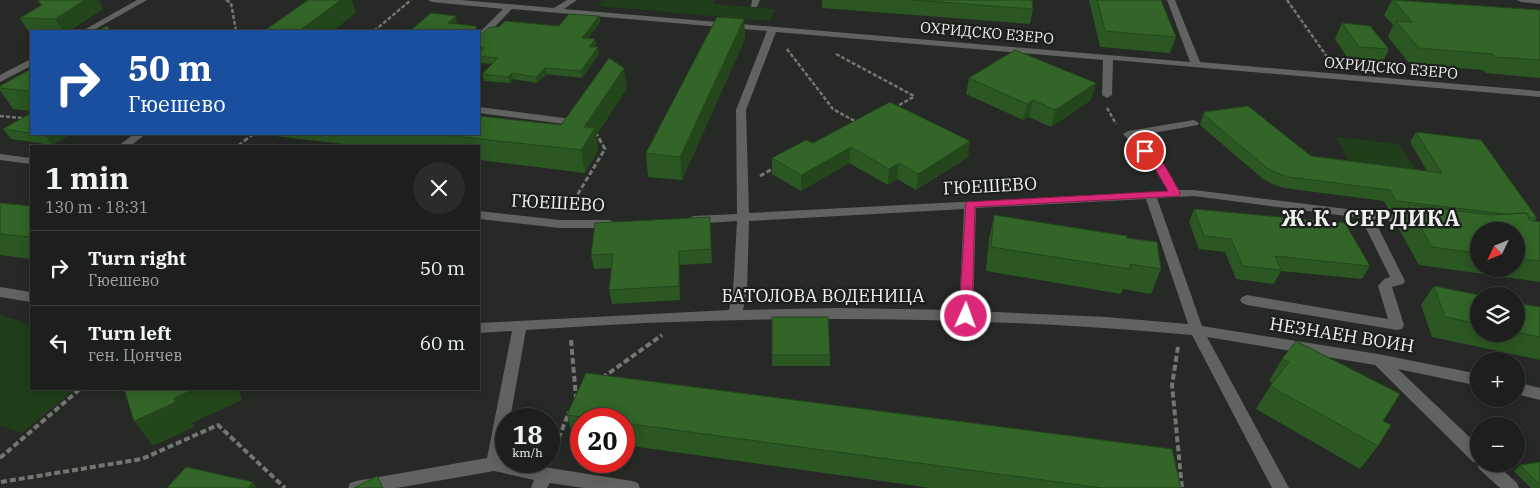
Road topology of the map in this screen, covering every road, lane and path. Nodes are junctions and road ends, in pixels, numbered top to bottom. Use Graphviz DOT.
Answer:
graph roads {
  1 [pos="143,0"];
  2 [pos="226,0"];
  3 [pos="411,0"];
  4 [pos="432,0"];
  5 [pos="574,0"];
  6 [pos="1171,0"];
  7 [pos="1287,0"];
  8 [pos="1521,0"];
  9 [pos="1540,2"];
  10 [pos="510,6"];
  11 [pos="556,10"];
  12 [pos="773,28"];
  13 [pos="88,30"];
  14 [pos="236,30"];
  15 [pos="375,30"];
  16 [pos="480,37"];
  17 [pos="787,49"];
  18 [pos="836,54"];
  19 [pos="1108,57"];
  20 [pos="30,63"];
  21 [pos="1196,65"];
  22 [pos="1341,77"];
  23 [pos="0,79"];
  24 [pos="1540,94"];
  25 [pos="1107,95"];
  26 [pos="892,108"];
  27 [pos="480,110"];
  28 [pos="0,116"];
  29 [pos="30,120"];
  30 [pos="572,122"];
  31 [pos="1194,123"];
  32 [pos="853,128"];
  33 [pos="1128,134"];
  34 [pos="140,135"];
  35 [pos="252,135"];
  36 [pos="124,145"];
  37 [pos="239,145"];
  38 [pos="0,158"];
  39 [pos="30,161"];
  40 [pos="775,167"];
  41 [pos="742,186"];
  42 [pos="1175,193"];
  43 [pos="1150,194"];
  44 [pos="970,204"];
  45 [pos="1365,214"];
  46 [pos="480,215"];
  47 [pos="743,217"];
  48 [pos="685,220"];
  49 [pos="1424,222"];
  50 [pos="560,224"];
  51 [pos="626,224"];
  52 [pos="0,292"];
  53 [pos="30,297"];
  54 [pos="1246,300"];
  55 [pos="735,314"];
  56 [pos="689,316"];
  57 [pos="966,316"];
  58 [pos="569,323"];
  59 [pos="520,325"];
  60 [pos="480,328"];
  61 [pos="1197,331"];
  62 [pos="1378,359"];
  63 [pos="1470,378"];
  64 [pos="600,379"];
  65 [pos="79,390"];
  66 [pos="1525,390"];
  67 [pos="584,391"];
  68 [pos="1540,394"];
  69 [pos="576,397"];
  70 [pos="1470,448"];
  71 [pos="0,458"];
  72 [pos="494,464"];
  73 [pos="1494,472"];
  74 [pos="542,481"];
  75 [pos="1,482"];
  76 [pos="285,488"];
  77 [pos="356,488"];
  78 [pos="632,488"];
  79 [pos="1182,488"];
  80 [pos="1280,488"];
  81 [pos="1511,488"];
  1 -- 13 [label="street"];
  2 -- 14 [label="path"];
  3 -- 15 [label="path"];
  4 -- 10 [label="street, ОХРИДСКО ЕЗЕРО"];
  5 -- 11 [label="street"];
  6 -- 21 [label="street"];
  7 -- 22 [label="path"];
  8 -- 9 [label="street"];
  10 -- 11 [label="street, ОХРИДСКО ЕЗЕРО"];
  10 -- 16 [label="street"];
  11 -- 12 [label="street, ОХРИДСКО ЕЗЕРО"];
  12 -- 19 [label="street, ОХРИДСКО ЕЗЕРО"];
  12 -- 41 [label="street"];
  17 -- 32 [label="path"];
  18 -- 26 [label="path"];
  19 -- 21 [label="street, ОХРИДСКО ЕЗЕРО"];
  19 -- 25 [label="street"];
  20 -- 23 [label="street"];
  21 -- 22 [label="street, ОХРИДСКО ЕЗЕРО"];
  22 -- 24 [label="street, ОХРИДСКО ЕЗЕРО"];
  25 -- 33 [label="path"];
  27 -- 30 [label="street"];
  28 -- 29 [label="path"];
  30 -- 50 [label="path"];
  31 -- 33 [label="street"];
  33 -- 42 [label="street"];
  34 -- 36 [label="street"];
  35 -- 37 [label="path"];
  38 -- 39 [label="street"];
  40 -- 41 [label="path"];
  41 -- 47 [label="street"];
  42 -- 43 [label="street, ГЮЕШЕВО"];
  42 -- 45 [label="street, ГЮЕШЕВО"];
  43 -- 44 [label="street, ГЮЕШЕВО"];
  43 -- 61 [label="street"];
  44 -- 47 [label="street, ГЮЕШЕВО"];
  44 -- 57 [label="street"];
  45 -- 49 [label="street, ГЮЕШЕВО"];
  45 -- 54 [label="street"];
  46 -- 50 [label="street, ГЮЕШЕВО"];
  47 -- 48 [label="street, ГЮЕШЕВО"];
  47 -- 55 [label="street"];
  50 -- 51 [label="street, ГЮЕШЕВО"];
  52 -- 53 [label="street"];
  55 -- 56 [label="street, БАТОЛОВА ВОДЕНИЦА"];
  55 -- 57 [label="street, БАТОЛОВА ВОДЕНИЦА"];
  56 -- 58 [label="street, БАТОЛОВА ВОДЕНИЦА"];
  56 -- 64 [label="path"];
  57 -- 61 [label="street, БАТОЛОВА ВОДЕНИЦА"];
  58 -- 59 [label="street, БАТОЛОВА ВОДЕНИЦА"];
  58 -- 69 [label="path"];
  59 -- 60 [label="street, БАТОЛОВА ВОДЕНИЦА"];
  59 -- 72 [label="street"];
  61 -- 62 [label="street, НЕЗНАЕН ВОИН"];
  61 -- 79 [label="path"];
  61 -- 80 [label="street"];
  62 -- 63 [label="street, НЕЗНАЕН ВОИН"];
  62 -- 70 [label="street"];
  65 -- 71 [label="path"];
  66 -- 68 [label="street"];
  67 -- 69 [label="path"];
  69 -- 74 [label="path"];
  72 -- 74 [label="street"];
  72 -- 77 [label="street"];
  73 -- 81 [label="street"];
  74 -- 78 [label="street"];
  75 -- 76 [label="path"];
}
